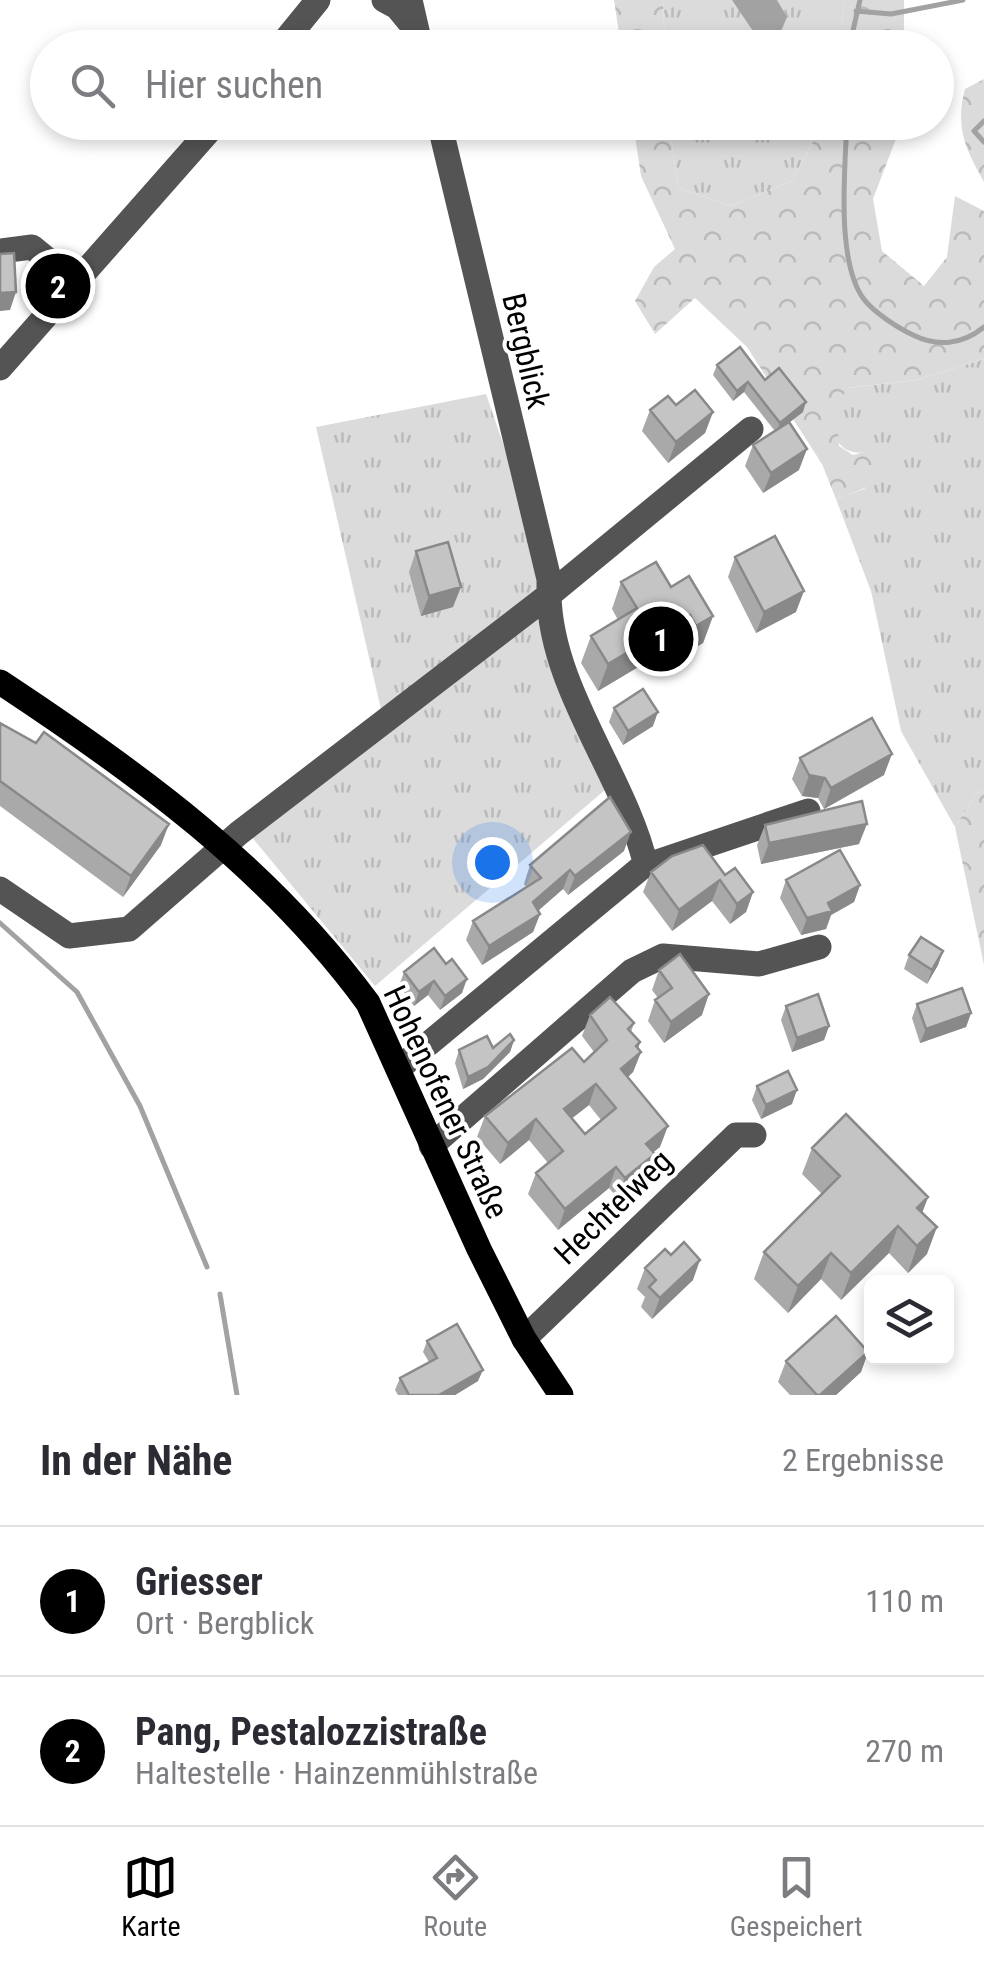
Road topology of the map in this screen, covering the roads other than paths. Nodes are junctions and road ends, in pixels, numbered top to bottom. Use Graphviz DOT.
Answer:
graph roads {
  1 [pos="318,0"];
  2 [pos="384,0"];
  3 [pos="410,0"];
  4 [pos="294,30"];
  5 [pos="412,30"];
  6 [pos="417,30"];
  7 [pos="201,140"];
  8 [pos="443,140"];
  9 [pos="0,250"];
  10 [pos="75,282"];
  11 [pos="0,368"];
  12 [pos="751,429"];
  13 [pos="549,595"];
  14 [pos="0,682"];
  15 [pos="808,811"];
  16 [pos="226,845"];
  17 [pos="646,866"];
  18 [pos="0,890"];
  19 [pos="819,947"];
  20 [pos="398,1069"];
  21 [pos="754,1135"];
  22 [pos="430,1146"];
  23 [pos="524,1338"];
  24 [pos="561,1395"];
  1 -- 4 [label="street"];
  2 -- 5 [label="street"];
  3 -- 6 [label="street"];
  7 -- 10 [label="street"];
  8 -- 13 [label="street, Bergblick"];
  9 -- 10 [label="street"];
  10 -- 11 [label="street"];
  12 -- 13 [label="street"];
  13 -- 16 [label="street"];
  13 -- 17 [label="street, Bergblick"];
  14 -- 16 [label="main road, Hohenofener Straße"];
  15 -- 17 [label="street"];
  16 -- 18 [label="street"];
  16 -- 20 [label="main road, Hohenofener Straße"];
  17 -- 20 [label="street"];
  19 -- 22 [label="street"];
  20 -- 22 [label="main road, Hohenofener Straße"];
  21 -- 23 [label="street, Hechtelweg"];
  22 -- 23 [label="main road, Hohenofener Straße"];
  23 -- 24 [label="main road, Hohenofener Straße"];
}
